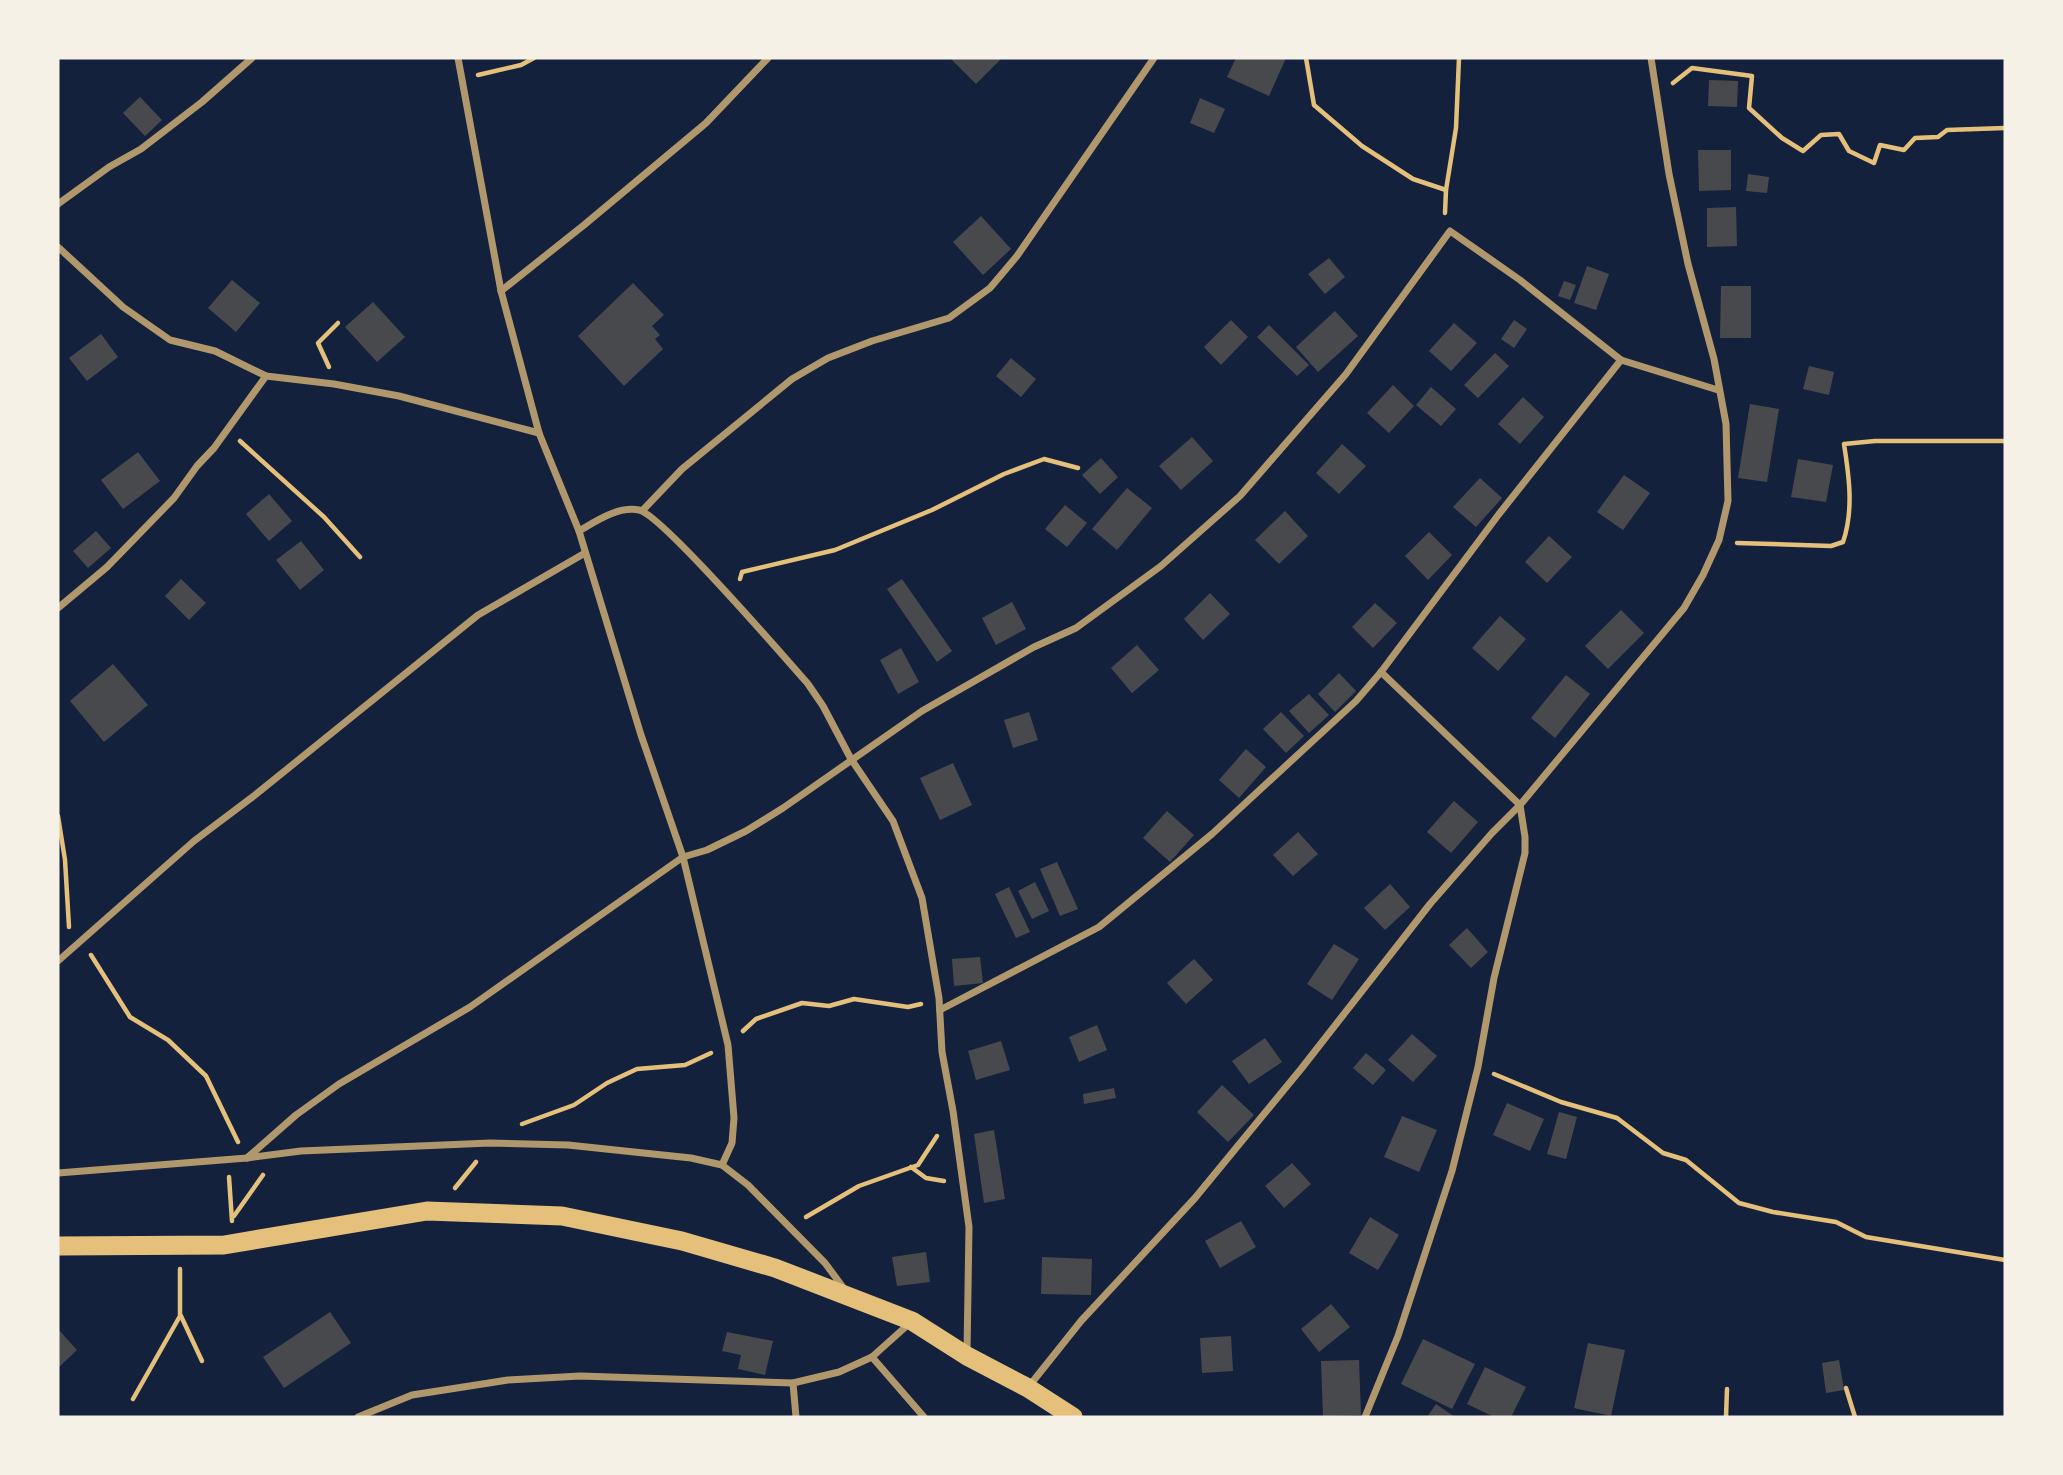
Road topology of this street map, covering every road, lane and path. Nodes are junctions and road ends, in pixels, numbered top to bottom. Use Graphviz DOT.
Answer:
graph roads {
  1 [pos="252,58"];
  2 [pos="458,58"];
  3 [pos="534,58"];
  4 [pos="768,58"];
  5 [pos="1154,58"];
  6 [pos="1306,58"];
  7 [pos="1459,58"];
  8 [pos="1651,58"];
  9 [pos="463,78"];
  10 [pos="1656,96"];
  11 [pos="2005,128"];
  12 [pos="1446,190"];
  13 [pos="58,204"];
  14 [pos="1450,231"];
  15 [pos="58,247"];
  16 [pos="501,291"];
  17 [pos="338,323"];
  18 [pos="1621,360"];
  19 [pos="266,376"];
  20 [pos="334,384"];
  21 [pos="1718,390"];
  22 [pos="227,429"];
  23 [pos="538,433"];
  24 [pos="2005,440"];
  25 [pos="1078,468"];
  26 [pos="643,510"];
  27 [pos="579,531"];
  28 [pos="1719,540"];
  29 [pos="585,553"];
  30 [pos="360,557"];
  31 [pos="734,601"];
  32 [pos="58,608"];
  33 [pos="1381,672"];
  34 [pos="851,759"];
  35 [pos="1520,805"];
  36 [pos="58,817"];
  37 [pos="683,857"];
  38 [pos="80,939"];
  39 [pos="58,961"];
  40 [pos="939,998"];
  41 [pos="940,1010"];
  42 [pos="728,1045"];
  43 [pos="694,1061"];
  44 [pos="1478,1067"];
  45 [pos="953,1111"];
  46 [pos="490,1143"];
  47 [pos="281,1152"];
  48 [pos="247,1158"];
  49 [pos="228,1159"];
  50 [pos="722,1165"];
  51 [pos="911,1167"];
  52 [pos="58,1173"];
  53 [pos="962,1185"];
  54 [pos="427,1211"];
  55 [pos="232,1221"];
  56 [pos="785,1225"];
  57 [pos="178,1244"];
  58 [pos="224,1245"];
  59 [pos="58,1246"];
  60 [pos="2005,1260"];
  61 [pos="849,1296"];
  62 [pos="180,1315"];
  63 [pos="912,1321"];
  64 [pos="967,1356"];
  65 [pos="872,1357"];
  66 [pos="202,1361"];
  67 [pos="793,1383"];
  68 [pos="1028,1388"];
  69 [pos="1846,1388"];
  70 [pos="1727,1389"];
  71 [pos="133,1399"];
  72 [pos="358,1417"];
  73 [pos="796,1417"];
  74 [pos="924,1417"];
  75 [pos="1073,1417"];
  76 [pos="1365,1417"];
  77 [pos="1726,1417"];
  78 [pos="1855,1417"];
  1 -- 13 [label="street"];
  2 -- 9 [label="street"];
  3 -- 9 [label="path"];
  4 -- 16 [label="street"];
  5 -- 26 [label="street"];
  6 -- 12 [label="path"];
  7 -- 12 [label="path"];
  8 -- 10 [label="street"];
  9 -- 16 [label="street"];
  10 -- 11 [label="path"];
  10 -- 21 [label="street"];
  12 -- 14 [label="path"];
  14 -- 18 [label="street"];
  14 -- 34 [label="street"];
  15 -- 19 [label="street"];
  16 -- 23 [label="street"];
  17 -- 20 [label="path"];
  18 -- 21 [label="street"];
  18 -- 33 [label="street"];
  19 -- 20 [label="street"];
  19 -- 22 [label="street"];
  20 -- 23 [label="street"];
  21 -- 28 [label="street"];
  22 -- 30 [label="path"];
  22 -- 32 [label="street"];
  23 -- 27 [label="street"];
  24 -- 28 [label="path"];
  25 -- 31 [label="path"];
  26 -- 27 [label="street"];
  26 -- 31 [label="street"];
  27 -- 29 [label="street"];
  28 -- 35 [label="street"];
  29 -- 37 [label="street"];
  29 -- 38 [label="street"];
  31 -- 34 [label="street"];
  33 -- 35 [label="street"];
  33 -- 41 [label="street"];
  34 -- 37 [label="street"];
  34 -- 40 [label="street"];
  35 -- 44 [label="street"];
  35 -- 68 [label="street"];
  36 -- 38 [label="path"];
  37 -- 42 [label="street"];
  37 -- 48 [label="street"];
  38 -- 39 [label="street"];
  38 -- 49 [label="path"];
  40 -- 41 [label="street"];
  40 -- 42 [label="path"];
  41 -- 45 [label="street"];
  42 -- 50 [label="street"];
  43 -- 46 [label="path"];
  44 -- 60 [label="path"];
  44 -- 76 [label="street"];
  45 -- 51 [label="path"];
  45 -- 53 [label="street"];
  46 -- 47 [label="street"];
  46 -- 50 [label="street"];
  46 -- 54 [label="path"];
  47 -- 48 [label="street"];
  47 -- 55 [label="path"];
  48 -- 49 [label="street"];
  49 -- 52 [label="street"];
  49 -- 55 [label="path"];
  50 -- 56 [label="street"];
  51 -- 53 [label="path"];
  51 -- 56 [label="path"];
  53 -- 64 [label="street"];
  54 -- 58 [label="highway"];
  54 -- 61 [label="highway"];
  55 -- 58 [label="path"];
  56 -- 61 [label="street"];
  57 -- 58 [label="highway"];
  57 -- 59 [label="highway"];
  57 -- 62 [label="path"];
  61 -- 63 [label="highway"];
  62 -- 66 [label="path"];
  62 -- 71 [label="path"];
  63 -- 64 [label="highway"];
  63 -- 65 [label="street"];
  64 -- 68 [label="highway"];
  65 -- 67 [label="street"];
  65 -- 74 [label="street"];
  67 -- 72 [label="street"];
  67 -- 73 [label="street"];
  68 -- 75 [label="highway"];
  69 -- 78 [label="path"];
  70 -- 77 [label="path"];
}
